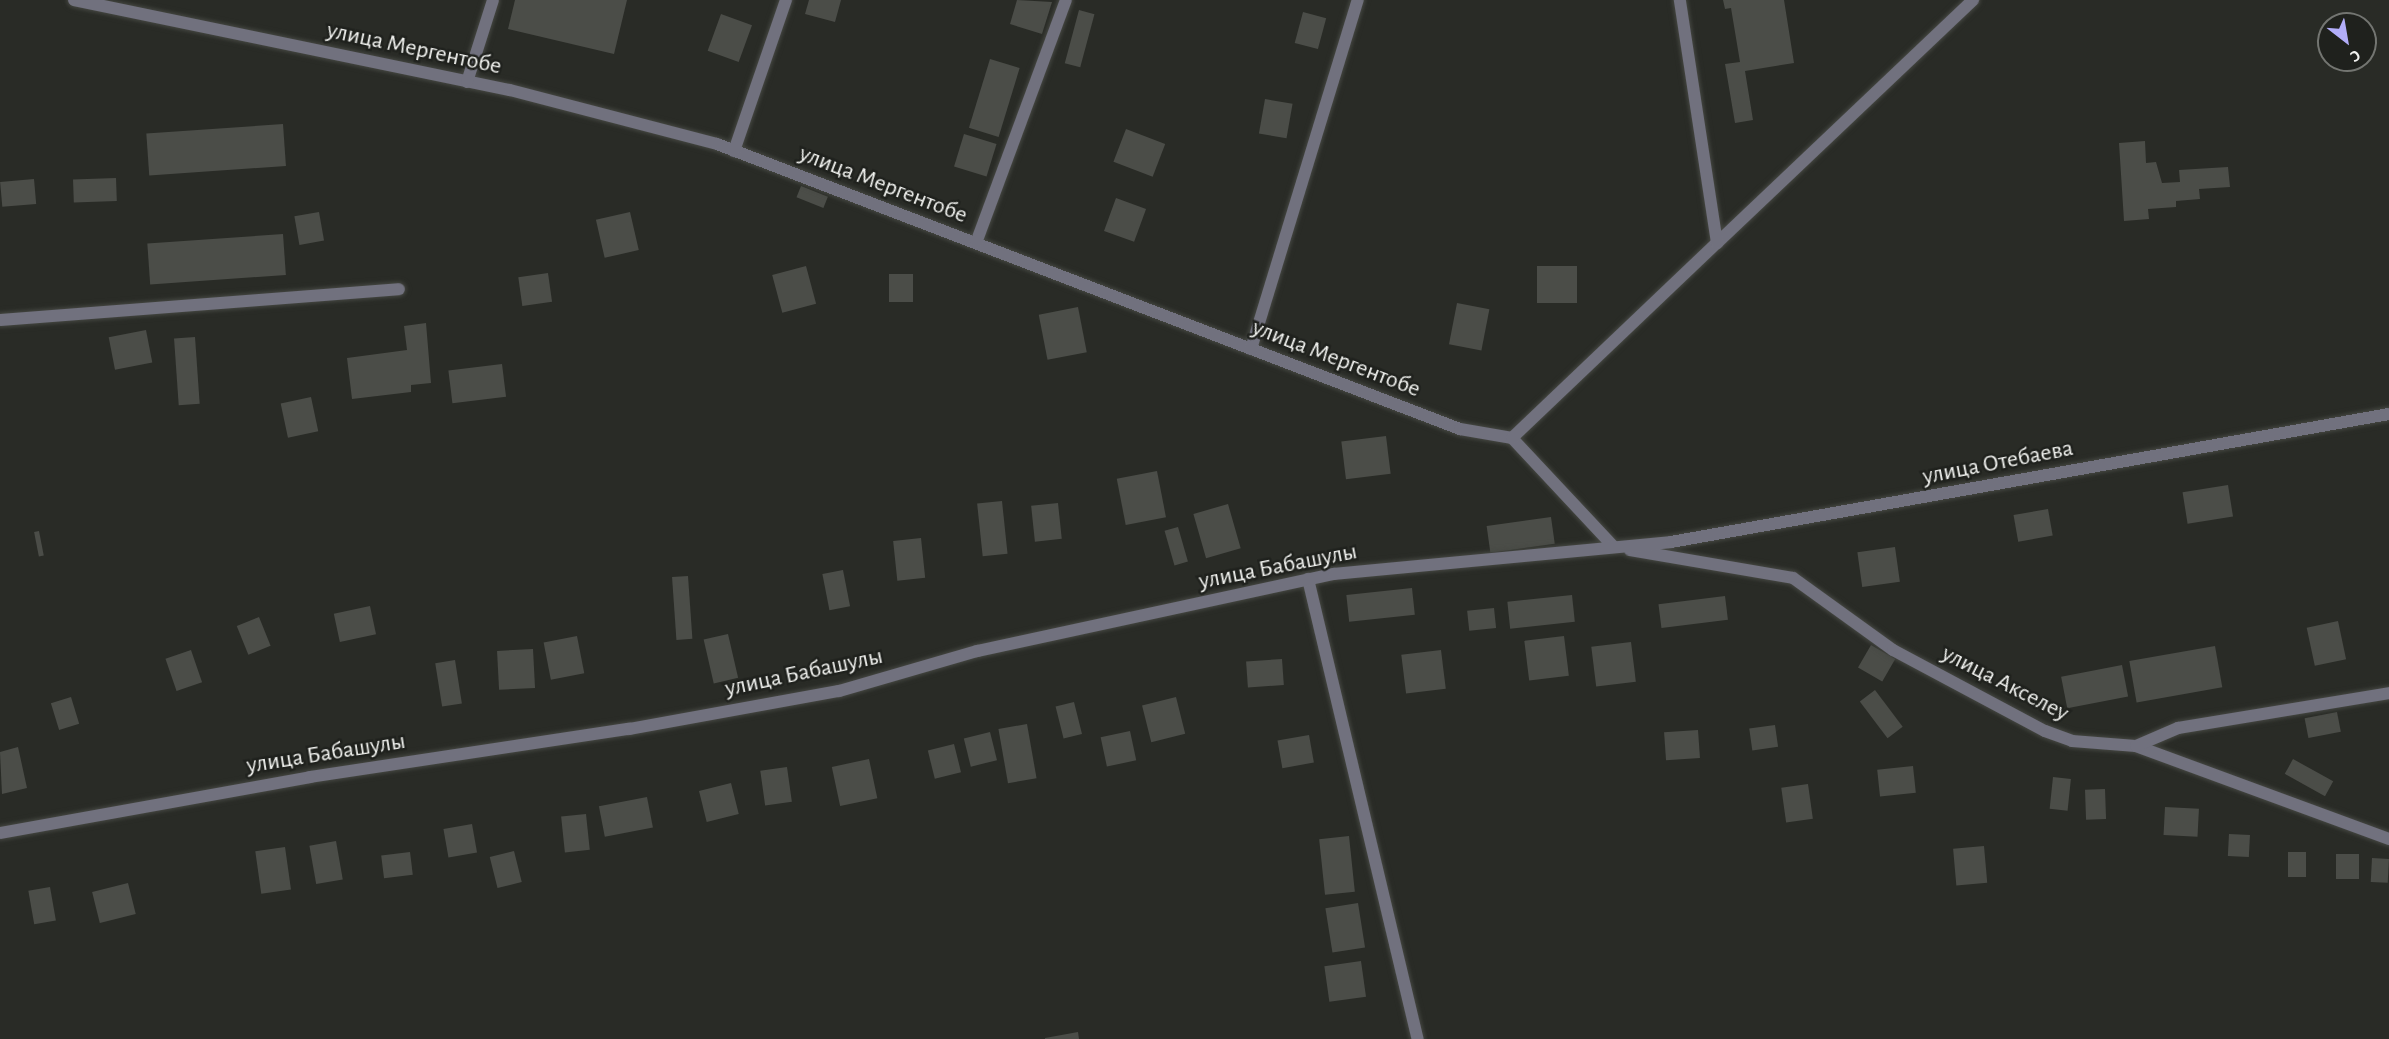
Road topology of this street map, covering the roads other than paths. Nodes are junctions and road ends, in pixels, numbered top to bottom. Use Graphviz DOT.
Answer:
graph roads {
  1 [pos="74,0"];
  2 [pos="493,0"];
  3 [pos="786,0"];
  4 [pos="1066,0"];
  5 [pos="1358,0"];
  6 [pos="1680,0"];
  7 [pos="1973,0"];
  8 [pos="467,82"];
  9 [pos="734,151"];
  10 [pos="976,243"];
  11 [pos="1716,243"];
  12 [pos="399,289"];
  13 [pos="0,320"];
  14 [pos="1251,349"];
  15 [pos="2389,414"];
  16 [pos="1512,438"];
  17 [pos="1614,547"];
  18 [pos="1308,579"];
  19 [pos="2389,693"];
  20 [pos="2136,746"];
  21 [pos="0,833"];
  22 [pos="2389,839"];
  23 [pos="1418,1039"];
  1 -- 8 [label="street, улица Мергентобе"];
  2 -- 8 [label="street"];
  3 -- 9 [label="street"];
  4 -- 10 [label="street"];
  5 -- 14 [label="street"];
  6 -- 11 [label="street"];
  7 -- 11 [label="street"];
  8 -- 9 [label="street, улица Мергентобе"];
  9 -- 10 [label="street, улица Мергентобе"];
  10 -- 14 [label="street, улица Мергентобе"];
  11 -- 16 [label="street"];
  12 -- 13 [label="street"];
  14 -- 16 [label="street, улица Мергентобе"];
  15 -- 17 [label="street, улица Отебаева"];
  16 -- 17 [label="street"];
  17 -- 18 [label="street, улица Бабашулы"];
  17 -- 20 [label="street, улица Акселеу"];
  18 -- 21 [label="street, улица Бабашулы"];
  18 -- 23 [label="street"];
  19 -- 20 [label="street"];
  20 -- 22 [label="street, улица Акселеу"];
}
